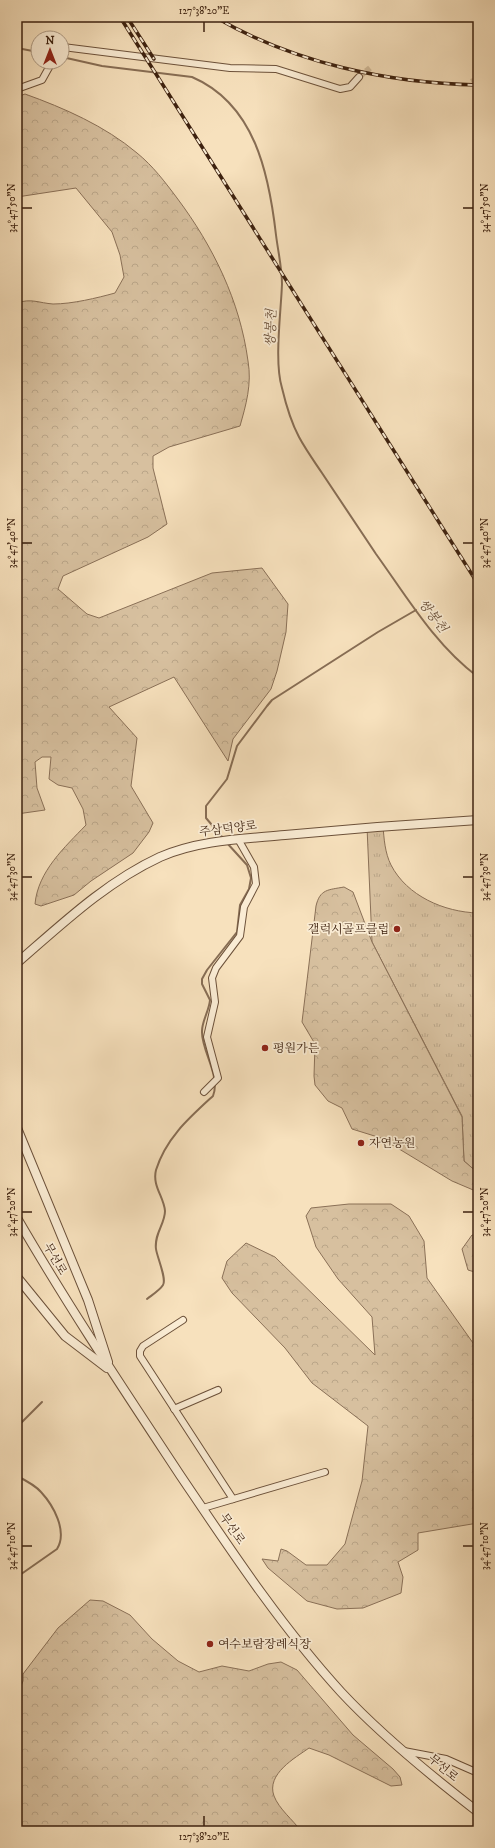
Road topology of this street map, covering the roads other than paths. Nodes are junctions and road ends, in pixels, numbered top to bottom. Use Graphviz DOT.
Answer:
graph roads {
  1 [pos="70,49"];
  2 [pos="48,70"];
  3 [pos="359,77"];
  4 [pos="17,89"];
  5 [pos="478,820"];
  6 [pos="236,839"];
  7 [pos="17,963"];
  8 [pos="204,1092"];
  9 [pos="17,1128"];
  10 [pos="17,1218"];
  11 [pos="17,1277"];
  12 [pos="183,1320"];
  13 [pos="112,1372"];
  14 [pos="218,1390"];
  15 [pos="174,1408"];
  16 [pos="325,1472"];
  17 [pos="233,1499"];
  18 [pos="203,1508"];
  19 [pos="404,1751"];
  20 [pos="478,1773"];
  21 [pos="478,1812"];
  1 -- 3 [label="street"];
  2 -- 4 [label="street"];
  5 -- 6 [label="street, 주삼덕양로"];
  6 -- 7 [label="street, 주삼덕양로"];
  6 -- 8 [label="street"];
  9 -- 13 [label="street"];
  10 -- 13 [label="street, 무선로"];
  11 -- 13 [label="street"];
  12 -- 15 [label="street"];
  13 -- 18 [label="street, 무선로"];
  14 -- 15 [label="street"];
  15 -- 17 [label="street"];
  16 -- 17 [label="street"];
  17 -- 18 [label="street"];
  18 -- 19 [label="street, 무선로"];
  19 -- 20 [label="street"];
  19 -- 21 [label="street, 무선로"];
}
